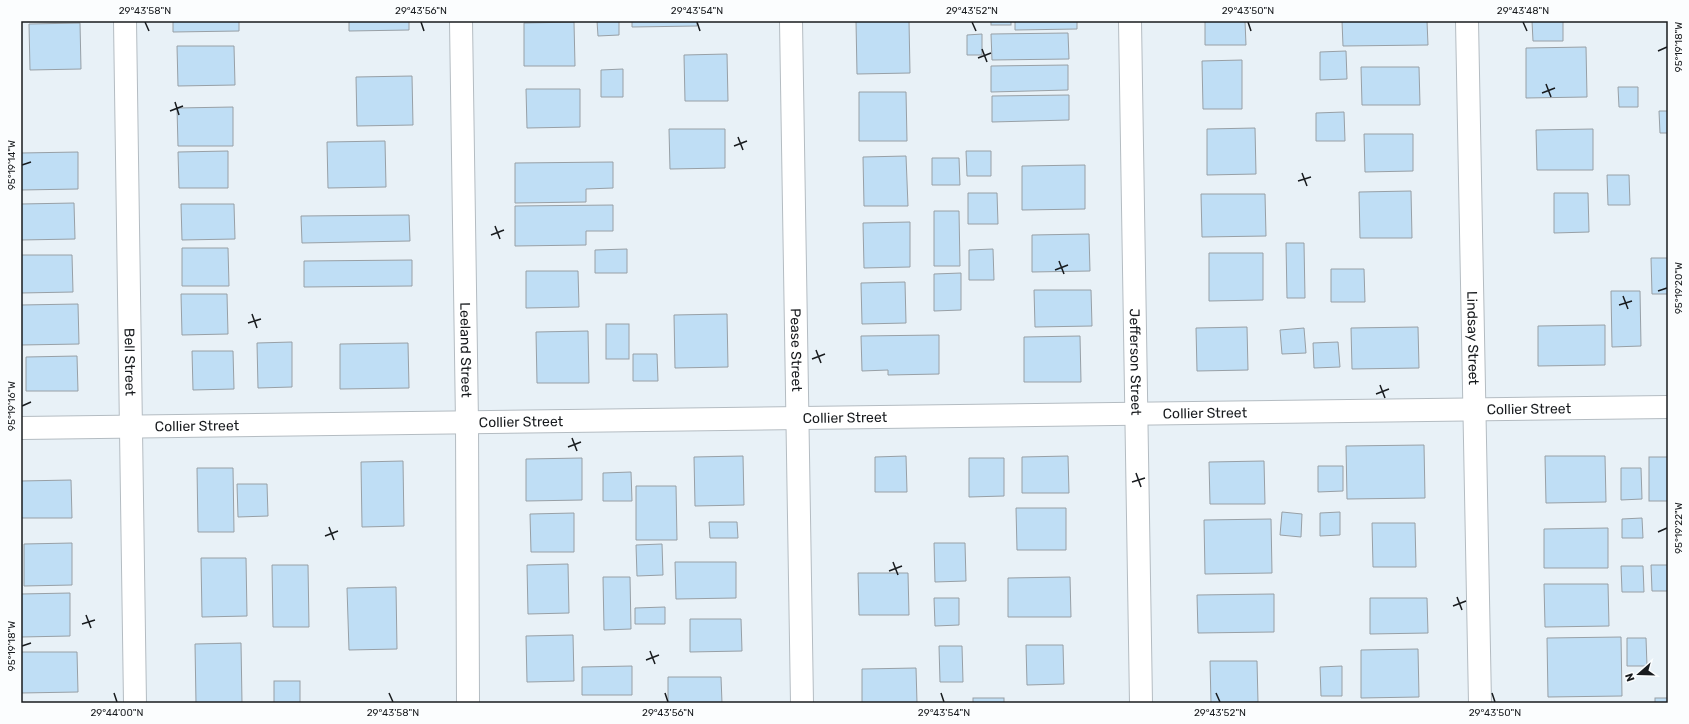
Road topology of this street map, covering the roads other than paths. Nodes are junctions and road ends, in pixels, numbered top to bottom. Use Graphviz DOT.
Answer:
graph roads {
  1 [pos="125,21"];
  2 [pos="461,21"];
  3 [pos="791,21"];
  4 [pos="1130,21"];
  5 [pos="1467,21"];
  6 [pos="1668,407"];
  7 [pos="1476,410"];
  8 [pos="1137,414"];
  9 [pos="797,418"];
  10 [pos="467,422"];
  11 [pos="130,427"];
  12 [pos="21,428"];
  13 [pos="135,703"];
  14 [pos="468,703"];
  15 [pos="802,703"];
  16 [pos="1142,703"];
  17 [pos="1480,703"];
  1 -- 11 [label="street, Bell Street"];
  2 -- 10 [label="street, Leeland Street"];
  3 -- 9 [label="street, Pease Street"];
  4 -- 8 [label="street, Jefferson Street"];
  5 -- 7 [label="street, Lindsay Street"];
  6 -- 7 [label="street, Collier Street"];
  7 -- 8 [label="street, Collier Street"];
  7 -- 17 [label="street, Lindsay Street"];
  8 -- 9 [label="street, Collier Street"];
  8 -- 16 [label="street, Jefferson Street"];
  9 -- 10 [label="street, Collier Street"];
  9 -- 15 [label="street, Pease Street"];
  10 -- 11 [label="street, Collier Street"];
  10 -- 14 [label="street, Leeland Street"];
  11 -- 12 [label="street, Collier Street"];
  11 -- 13 [label="street, Bell Street"];
}
